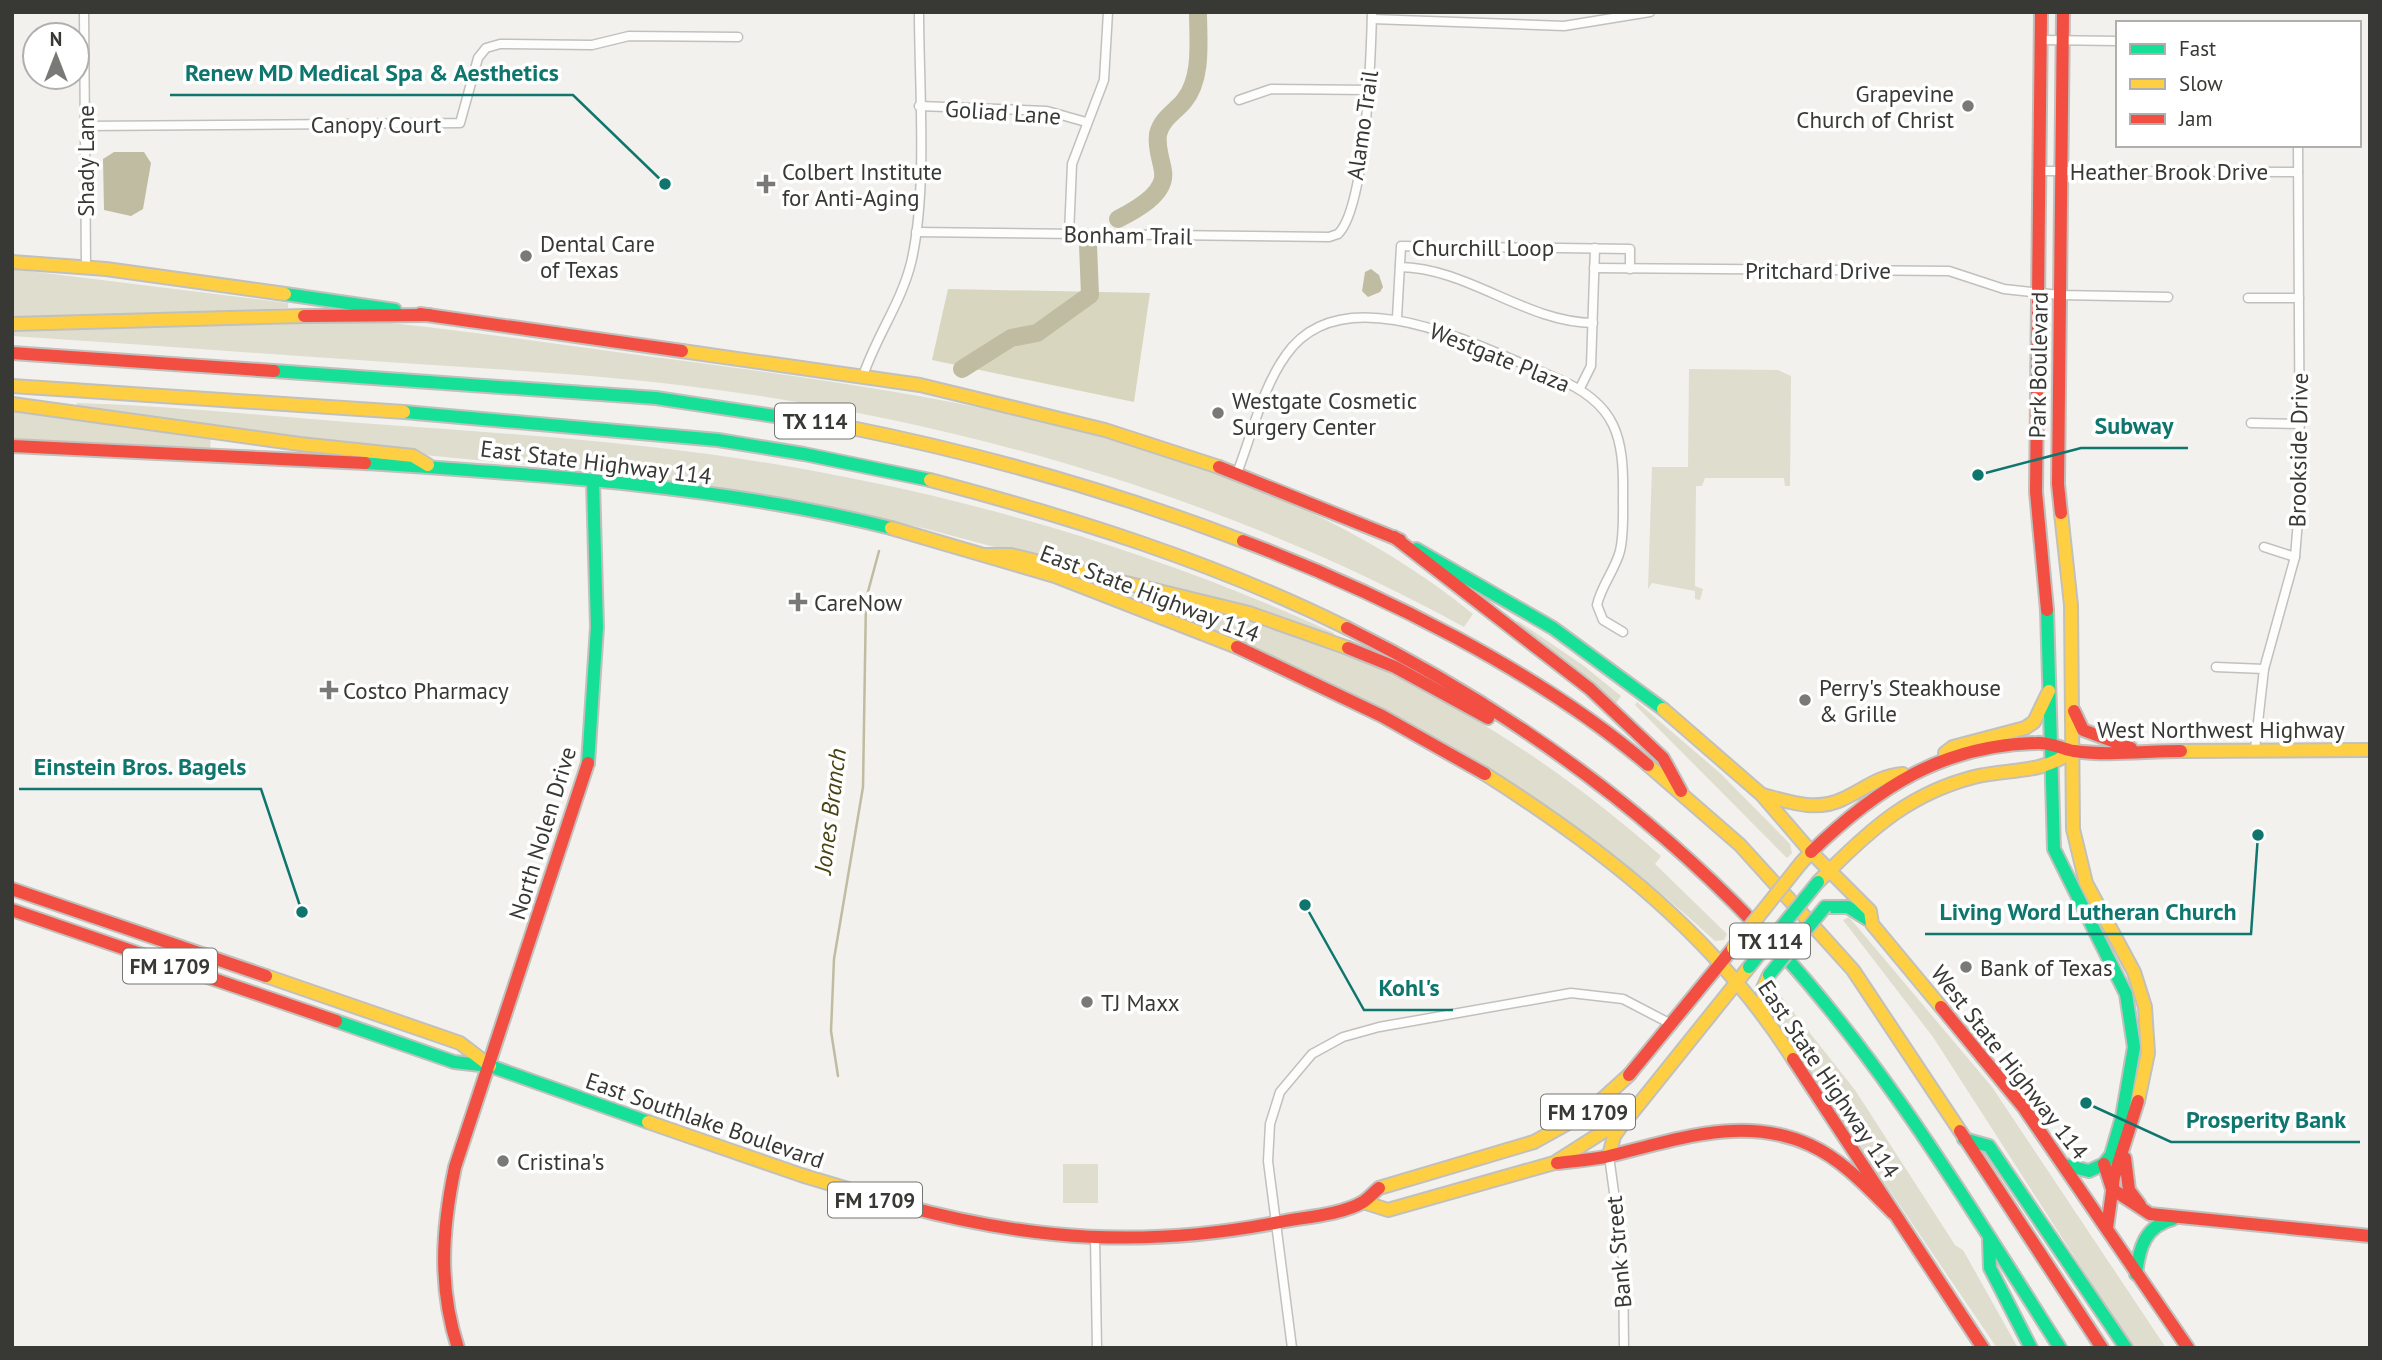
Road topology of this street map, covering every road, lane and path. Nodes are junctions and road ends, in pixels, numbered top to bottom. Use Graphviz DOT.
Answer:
graph roads {
  1 [pos="84,12"];
  2 [pos="919,12"];
  3 [pos="1108,12"];
  4 [pos="1650,12"];
  5 [pos="2041,12"];
  6 [pos="2063,12"];
  7 [pos="1372,16"];
  8 [pos="738,37"];
  9 [pos="2040,40"];
  10 [pos="2063,41"];
  11 [pos="2116,41"];
  12 [pos="1370,90"];
  13 [pos="1239,100"];
  14 [pos="919,106"];
  15 [pos="1086,122"];
  16 [pos="85,126"];
  17 [pos="2298,147"];
  18 [pos="2039,171"];
  19 [pos="2061,171"];
  20 [pos="2298,172"];
  21 [pos="916,232"];
  22 [pos="1338,233"];
  23 [pos="1069,234"];
  24 [pos="1595,248"];
  25 [pos="12,262"];
  26 [pos="86,267"];
  27 [pos="1400,267"];
  28 [pos="1594,268"];
  29 [pos="1630,269"];
  30 [pos="2038,291"];
  31 [pos="2060,295"];
  32 [pos="2168,297"];
  33 [pos="2248,298"];
  34 [pos="2299,298"];
  35 [pos="429,315"];
  36 [pos="1397,318"];
  37 [pos="1593,323"];
  38 [pos="12,324"];
  39 [pos="12,353"];
  40 [pos="863,376"];
  41 [pos="12,386"];
  42 [pos="1580,388"];
  43 [pos="12,404"];
  44 [pos="2251,423"];
  45 [pos="2300,424"];
  46 [pos="12,446"];
  47 [pos="428,465"];
  48 [pos="1237,473"];
  49 [pos="593,481"];
  50 [pos="2059,489"];
  51 [pos="2036,492"];
  52 [pos="1394,537"];
  53 [pos="2264,547"];
  54 [pos="987,555"];
  55 [pos="2295,557"];
  56 [pos="1623,632"];
  57 [pos="2216,667"];
  58 [pos="2264,669"];
  59 [pos="2071,683"];
  60 [pos="2050,684"];
  61 [pos="2255,749"];
  62 [pos="2135,750"];
  63 [pos="2370,750"];
  64 [pos="2053,753"];
  65 [pos="2072,755"];
  66 [pos="1930,763"];
  67 [pos="1907,774"];
  68 [pos="1604,786"];
  69 [pos="1762,795"];
  70 [pos="1683,796"];
  71 [pos="1811,852"];
  72 [pos="1830,870"];
  73 [pos="12,889"];
  74 [pos="2091,892"];
  75 [pos="2078,899"];
  76 [pos="18,912"];
  77 [pos="1872,924"];
  78 [pos="135,932"];
  79 [pos="1721,961"];
  80 [pos="2134,971"];
  81 [pos="2119,977"];
  82 [pos="1738,980"];
  83 [pos="1763,1014"];
  84 [pos="1671,1024"];
  85 [pos="2134,1047"];
  86 [pos="2148,1048"];
  87 [pos="490,1066"];
  88 [pos="1631,1114"];
  89 [pos="1964,1139"];
  90 [pos="2125,1144"];
  91 [pos="1609,1156"];
  92 [pos="1554,1163"];
  93 [pos="2104,1164"];
  94 [pos="2065,1165"];
  95 [pos="2112,1189"];
  96 [pos="1363,1202"];
  97 [pos="1893,1213"];
  98 [pos="2202,1219"];
  99 [pos="1277,1223"];
  100 [pos="2107,1230"];
  101 [pos="2370,1236"];
  102 [pos="1095,1238"];
  103 [pos="1989,1238"];
  104 [pos="2136,1274"];
  105 [pos="458,1348"];
  106 [pos="1097,1348"];
  107 [pos="1292,1348"];
  108 [pos="1624,1348"];
  109 [pos="1983,1348"];
  110 [pos="2031,1348"];
  111 [pos="2060,1348"];
  112 [pos="2102,1348"];
  113 [pos="2126,1348"];
  114 [pos="2188,1348"];
  1 -- 16 [label="street, Shady Lane"];
  2 -- 14 [label="street"];
  3 -- 15 [label="street"];
  4 -- 7 [label="street"];
  5 -- 9 [label="main road, Park Boulevard"];
  6 -- 10 [label="main road, Park Boulevard"];
  7 -- 12 [label="street, Alamo Trail"];
  8 -- 16 [label="street, Canopy Court"];
  9 -- 10 [label="street"];
  9 -- 18 [label="main road, Park Boulevard"];
  10 -- 11 [label="street"];
  10 -- 19 [label="main road, Park Boulevard"];
  12 -- 13 [label="street"];
  12 -- 22 [label="street, Alamo Trail"];
  14 -- 15 [label="street, Goliad Lane"];
  14 -- 21 [label="street"];
  15 -- 23 [label="street"];
  16 -- 26 [label="street, Shady Lane"];
  17 -- 20 [label="street, Brookside Drive"];
  18 -- 19 [label="street, Heather Brook Drive"];
  18 -- 30 [label="main road, Park Boulevard"];
  19 -- 20 [label="street, Heather Brook Drive"];
  19 -- 31 [label="main road, Park Boulevard"];
  20 -- 34 [label="street, Brookside Drive"];
  21 -- 23 [label="street, Bonham Trail"];
  21 -- 40 [label="street"];
  22 -- 23 [label="street, Bonham Trail"];
  24 -- 27 [label="street, Churchill Loop"];
  24 -- 28 [label="street"];
  24 -- 29 [label="street, Churchill Loop"];
  25 -- 26 [label="main road"];
  26 -- 35 [label="main road"];
  27 -- 36 [label="street, Churchill Loop"];
  27 -- 37 [label="street"];
  28 -- 29 [label="street, Pritchard Drive"];
  28 -- 37 [label="street"];
  29 -- 30 [label="street, Pritchard Drive"];
  30 -- 31 [label="street, Pritchard Drive"];
  30 -- 51 [label="main road, Park Boulevard"];
  31 -- 32 [label="street, Pritchard Drive"];
  31 -- 50 [label="main road, Park Boulevard"];
  33 -- 34 [label="street"];
  34 -- 45 [label="street, Brookside Drive"];
  35 -- 38 [label="main road"];
  35 -- 40 [label="main road"];
  36 -- 42 [label="street, Westgate Plaza"];
  36 -- 48 [label="street, Westgate Plaza"];
  37 -- 42 [label="street"];
  39 -- 70 [label="main road, TX 114"];
  40 -- 48 [label="main road"];
  41 -- 68 [label="main road, TX 114"];
  42 -- 56 [label="street, Westgate Plaza"];
  43 -- 47 [label="main road"];
  44 -- 45 [label="street"];
  45 -- 55 [label="street, Brookside Drive"];
  46 -- 47 [label="main road, East State Highway 114"];
  47 -- 49 [label="main road, East State Highway 114"];
  48 -- 52 [label="main road"];
  49 -- 54 [label="main road, East State Highway 114"];
  49 -- 87 [label="main road, North Nolen Drive"];
  50 -- 51 [label="main road"];
  50 -- 59 [label="main road, Park Boulevard"];
  51 -- 60 [label="main road, Park Boulevard"];
  52 -- 69 [label="main road, West State Highway 114"];
  52 -- 70 [label="main road"];
  53 -- 55 [label="street"];
  54 -- 68 [label="main road"];
  54 -- 79 [label="main road, East State Highway 114"];
  55 -- 58 [label="street, Brookside Drive"];
  57 -- 58 [label="street"];
  58 -- 61 [label="street, Brookside Drive"];
  59 -- 62 [label="main road"];
  59 -- 65 [label="main road, Park Boulevard"];
  60 -- 64 [label="main road, Park Boulevard"];
  60 -- 66 [label="main road"];
  61 -- 62 [label="main road, West Northwest Highway"];
  61 -- 63 [label="main road, West Northwest Highway"];
  62 -- 65 [label="main road, West Northwest Highway"];
  64 -- 65 [label="main road, West Northwest Highway"];
  64 -- 65 [label="main road, West Northwest Highway"];
  64 -- 66 [label="main road"];
  64 -- 72 [label="main road, West Northwest Highway"];
  64 -- 75 [label="main road, Park Boulevard"];
  65 -- 74 [label="main road, Park Boulevard"];
  66 -- 67 [label="main road"];
  67 -- 69 [label="main road"];
  67 -- 71 [label="main road"];
  68 -- 103 [label="main road, TX 114"];
  69 -- 71 [label="main road, West State Highway 114"];
  70 -- 89 [label="main road, TX 114"];
  71 -- 72 [label="main road, West State Highway 114"];
  71 -- 79 [label="main road, East Southlake Boulevard / FM 1709, bridge"];
  72 -- 77 [label="main road, West State Highway 114"];
  72 -- 82 [label="main road, West Northwest Highway / FM 1709, bridge"];
  73 -- 78 [label="main road, East Southlake Boulevard / FM 1709"];
  74 -- 75 [label="main road"];
  74 -- 80 [label="main road, Park Boulevard"];
  75 -- 81 [label="main road, Park Boulevard"];
  76 -- 78 [label="main road"];
  76 -- 87 [label="main road, East Southlake Boulevard / FM 1709"];
  77 -- 83 [label="main road, bridge"];
  77 -- 94 [label="main road, West State Highway 114"];
  78 -- 87 [label="main road, East Southlake Boulevard / FM 1709"];
  79 -- 82 [label="main road, East State Highway 114"];
  79 -- 84 [label="main road, East Southlake Boulevard / FM 1709"];
  80 -- 81 [label="main road"];
  80 -- 86 [label="main road, Park Boulevard"];
  81 -- 85 [label="main road, Park Boulevard"];
  82 -- 83 [label="main road, East State Highway 114"];
  82 -- 88 [label="main road, East Southlake Boulevard / FM 1709"];
  83 -- 97 [label="main road, East State Highway 114"];
  84 -- 96 [label="main road, East Southlake Boulevard / FM 1709"];
  84 -- 99 [label="street"];
  85 -- 86 [label="main road"];
  85 -- 93 [label="main road, Park Boulevard"];
  86 -- 90 [label="main road, Park Boulevard"];
  87 -- 102 [label="main road, East Southlake Boulevard / FM 1709"];
  87 -- 105 [label="main road, North Nolen Drive"];
  88 -- 91 [label="main road"];
  88 -- 92 [label="main road, East Southlake Boulevard / FM 1709"];
  89 -- 112 [label="main road, TX 114"];
  89 -- 113 [label="main road"];
  90 -- 95 [label="main road, Park Boulevard"];
  90 -- 98 [label="main road"];
  91 -- 92 [label="main road"];
  91 -- 97 [label="main road"];
  91 -- 108 [label="street, Bank Street"];
  92 -- 96 [label="main road, East Southlake Boulevard / FM 1709"];
  93 -- 94 [label="main road"];
  93 -- 95 [label="main road"];
  94 -- 100 [label="main road, West State Highway 114"];
  95 -- 98 [label="main road"];
  95 -- 100 [label="main road, Park Boulevard"];
  96 -- 99 [label="main road, East Southlake Boulevard / FM 1709"];
  97 -- 109 [label="main road, East State Highway 114"];
  98 -- 101 [label="main road"];
  98 -- 104 [label="main road"];
  99 -- 102 [label="main road, East Southlake Boulevard / FM 1709"];
  99 -- 107 [label="street"];
  100 -- 104 [label="main road, West State Highway 114"];
  102 -- 106 [label="street"];
  103 -- 110 [label="main road"];
  103 -- 111 [label="main road, TX 114"];
  104 -- 114 [label="main road, West State Highway 114"];
}
